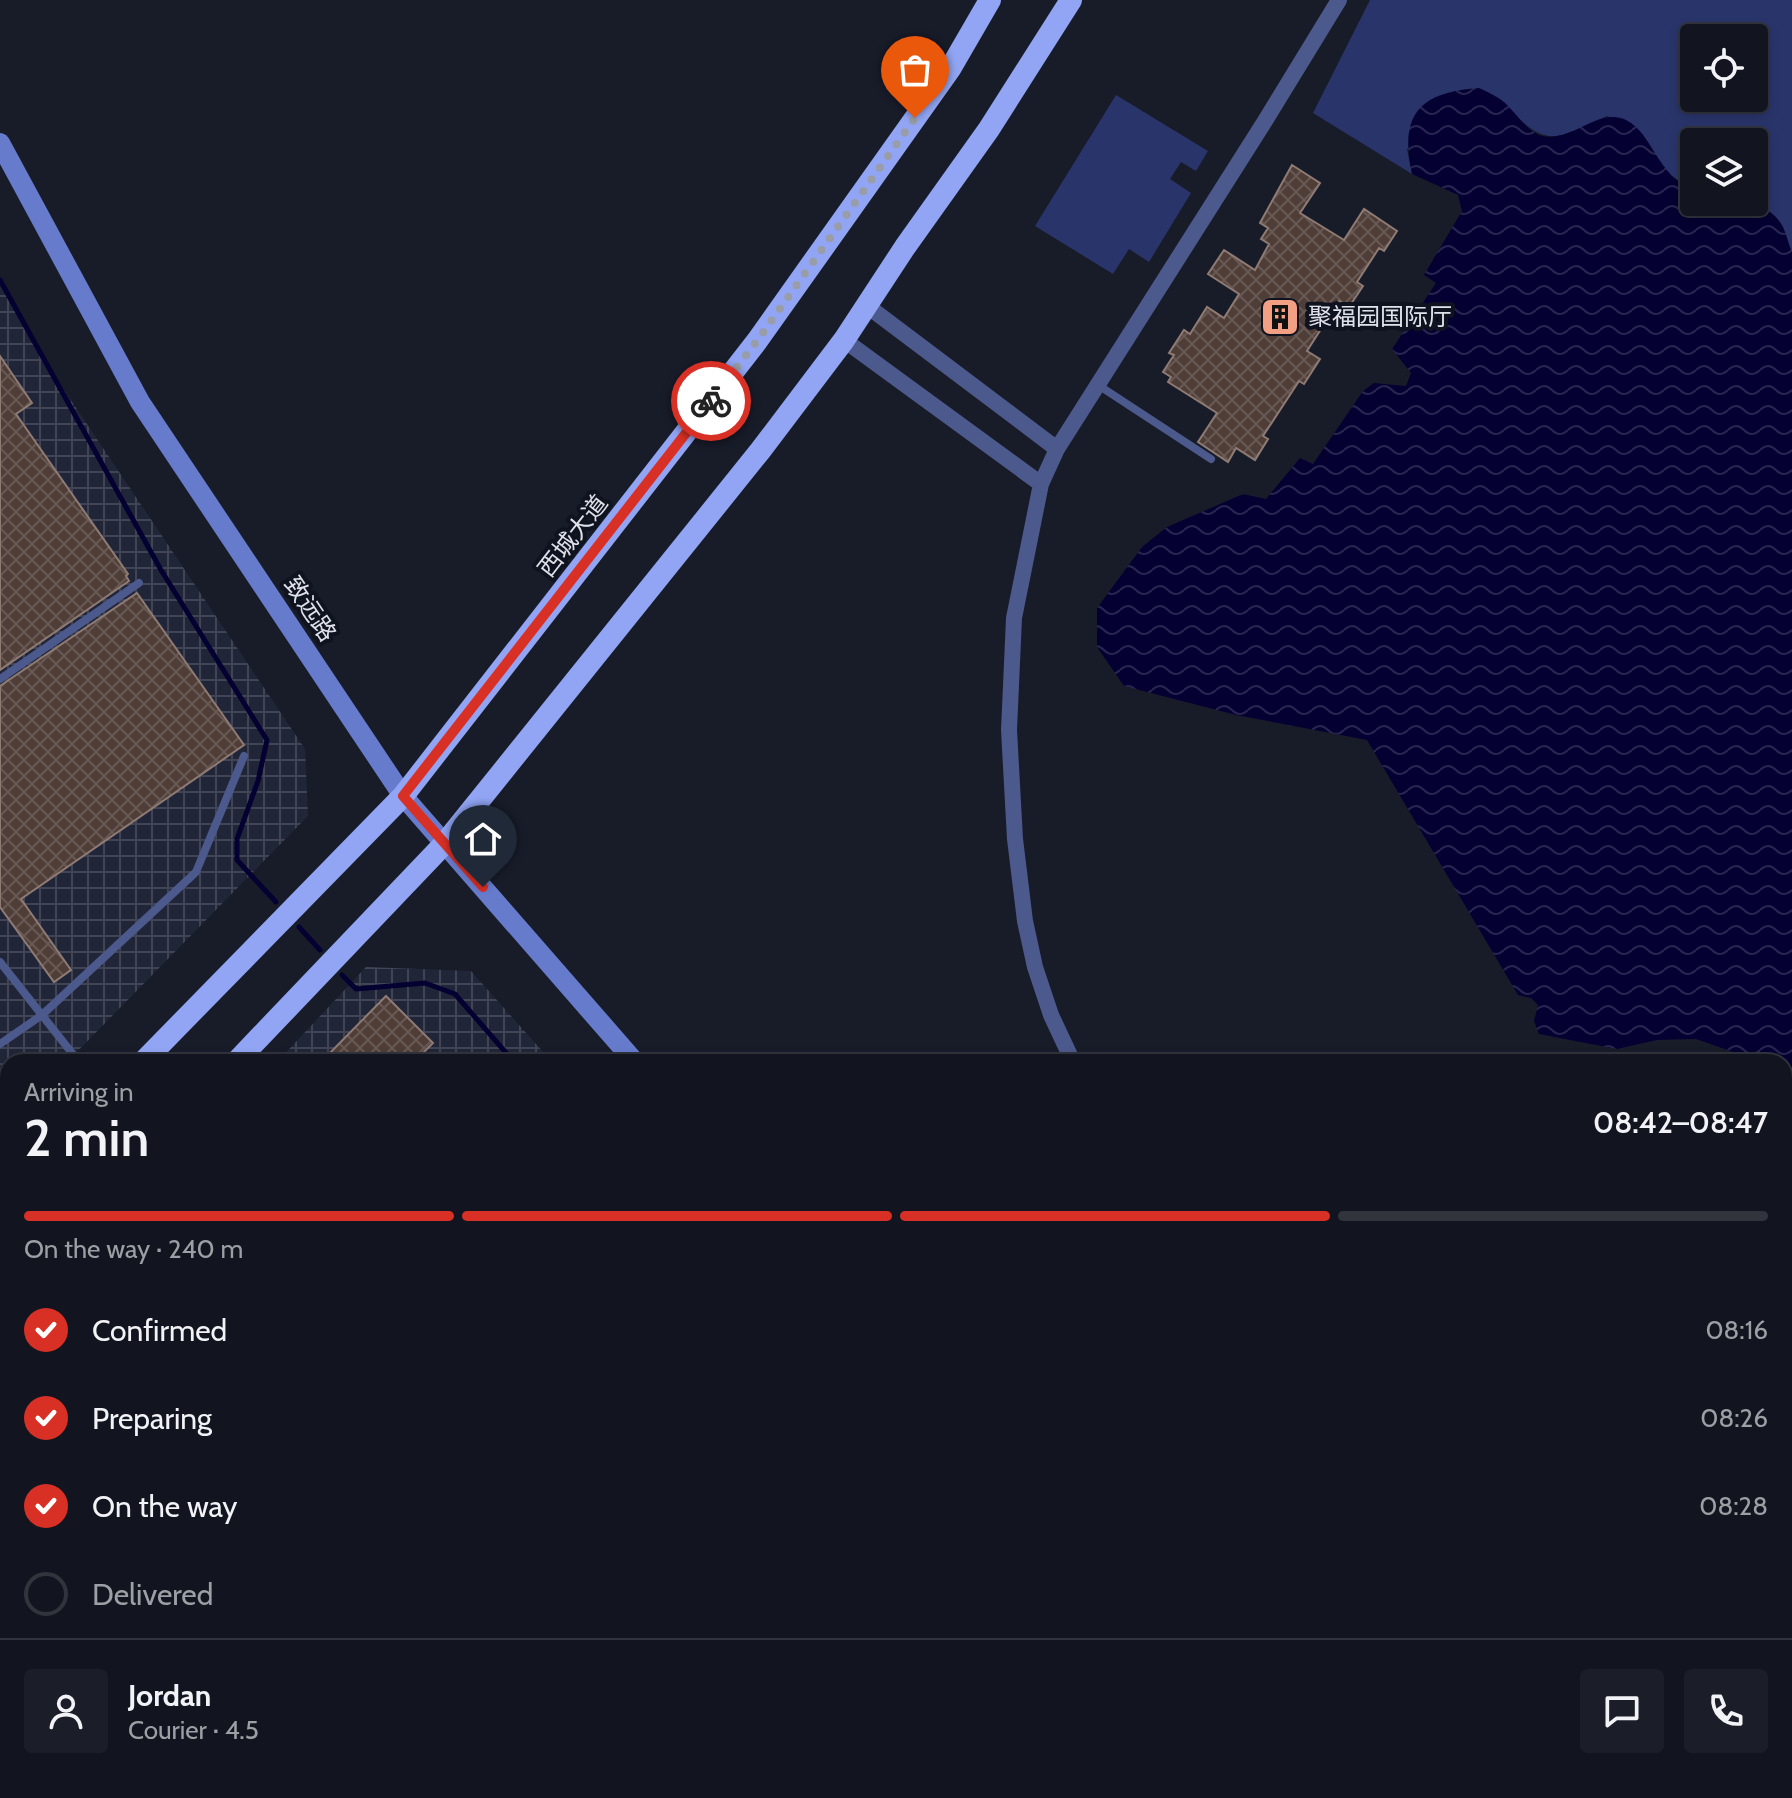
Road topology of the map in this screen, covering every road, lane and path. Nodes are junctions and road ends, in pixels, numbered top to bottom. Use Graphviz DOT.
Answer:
graph roads {
  1 [pos="990,0"];
  2 [pos="1071,0"];
  3 [pos="1339,0"];
  4 [pos="0,143"];
  5 [pos="866,305"];
  6 [pos="844,340"];
  7 [pos="1097,384"];
  8 [pos="1057,449"];
  9 [pos="1211,459"];
  10 [pos="1041,484"];
  11 [pos="139,583"];
  12 [pos="0,679"];
  13 [pos="244,756"];
  14 [pos="403,796"];
  15 [pos="445,843"];
  16 [pos="0,962"];
  17 [pos="42,1015"];
  18 [pos="0,1044"];
  19 [pos="73,1054"];
  20 [pos="151,1054"];
  21 [pos="244,1054"];
  22 [pos="628,1054"];
  23 [pos="1069,1054"];
  1 -- 14 [label="highway, 西城大道"];
  2 -- 5 [label="highway"];
  3 -- 7 [label="street"];
  4 -- 14 [label="main road, 致远路"];
  5 -- 6 [label="highway"];
  5 -- 8 [label="street"];
  6 -- 10 [label="street"];
  6 -- 15 [label="highway"];
  7 -- 8 [label="street"];
  7 -- 9 [label="lane"];
  8 -- 10 [label="street"];
  10 -- 23 [label="street"];
  11 -- 12 [label="lane"];
  13 -- 17 [label="lane"];
  14 -- 15 [label="main road, 致远路"];
  14 -- 20 [label="highway, 西城大道"];
  15 -- 21 [label="highway"];
  15 -- 22 [label="main road, 致远路"];
  16 -- 17 [label="lane"];
  17 -- 18 [label="lane"];
  17 -- 19 [label="lane"];
}
